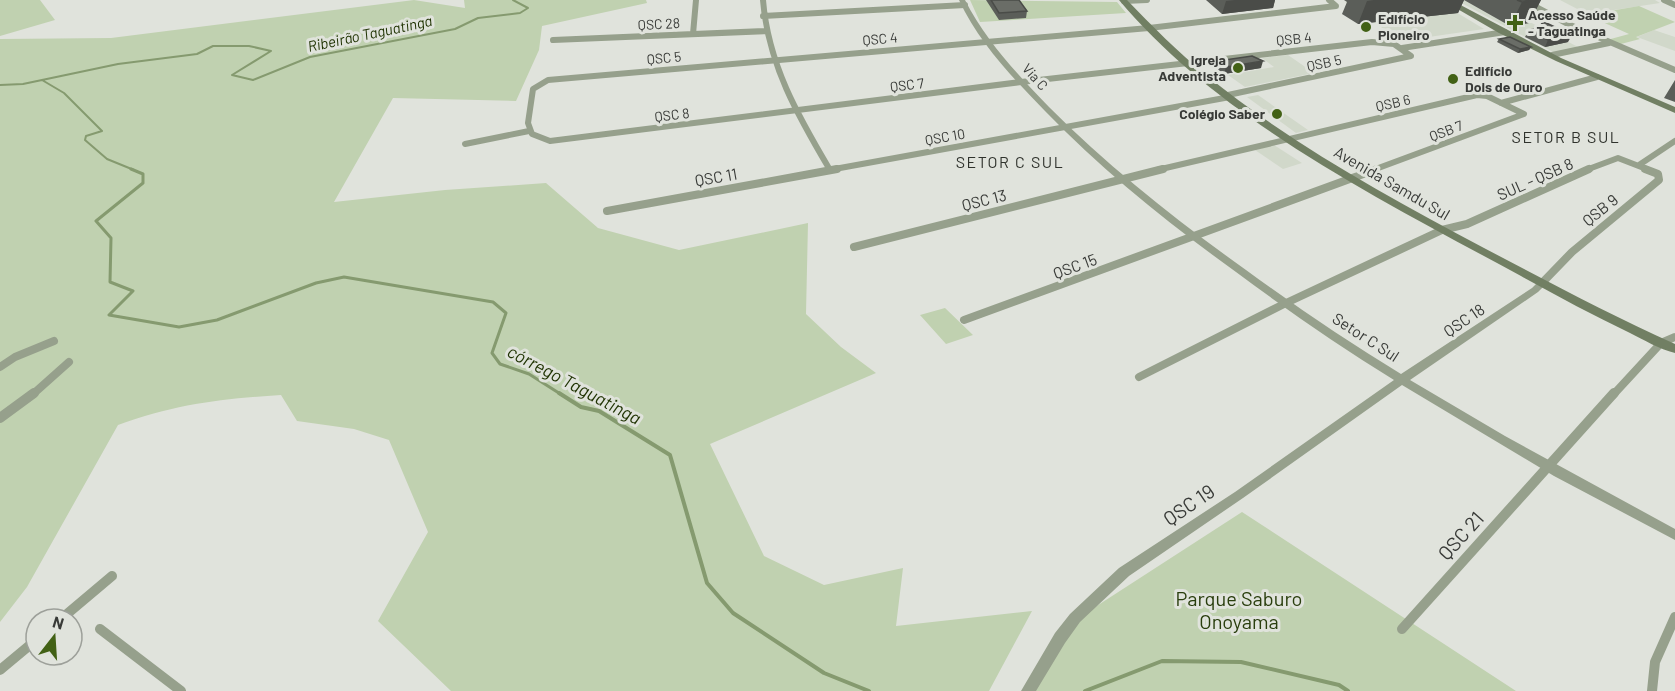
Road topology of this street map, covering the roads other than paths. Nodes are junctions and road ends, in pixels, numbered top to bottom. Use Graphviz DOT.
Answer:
graph roads {
  1 [pos="696,0"];
  2 [pos="763,0"];
  3 [pos="1124,0"];
  4 [pos="1147,0"];
  5 [pos="1329,0"];
  6 [pos="1446,0"];
  7 [pos="1523,0"];
  8 [pos="1664,0"];
  9 [pos="963,3"];
  10 [pos="1675,5"];
  11 [pos="763,16"];
  12 [pos="1149,28"];
  13 [pos="767,31"];
  14 [pos="1505,32"];
  15 [pos="693,34"];
  16 [pos="553,40"];
  17 [pos="987,42"];
  18 [pos="1610,43"];
  19 [pos="1402,48"];
  20 [pos="1552,55"];
  21 [pos="774,60"];
  22 [pos="1187,62"];
  23 [pos="1675,70"];
  24 [pos="1598,77"];
  25 [pos="1021,82"];
  26 [pos="1229,96"];
  27 [pos="1501,103"];
  28 [pos="1675,110"];
  29 [pos="796,111"];
  30 [pos="1065,128"];
  31 [pos="529,131"];
  32 [pos="1290,139"];
  33 [pos="1675,141"];
  34 [pos="465,144"];
  35 [pos="1639,165"];
  36 [pos="830,170"];
  37 [pos="1353,178"];
  38 [pos="1120,179"];
  39 [pos="607,211"];
  40 [pos="1442,230"];
  41 [pos="1194,237"];
  42 [pos="854,247"];
  43 [pos="1542,283"];
  44 [pos="1284,304"];
  45 [pos="964,320"];
  46 [pos="1675,337"];
  47 [pos="54,341"];
  48 [pos="1661,343"];
  49 [pos="1675,349"];
  50 [pos="69,362"];
  51 [pos="0,367"];
  52 [pos="1139,377"];
  53 [pos="1401,380"];
  54 [pos="0,418"];
  55 [pos="1549,468"];
  56 [pos="1675,536"];
  57 [pos="112,576"];
  58 [pos="75,607"];
  59 [pos="1675,617"];
  60 [pos="1402,628"];
  61 [pos="100,629"];
  62 [pos="24,650"];
  63 [pos="0,670"];
  64 [pos="181,691"];
  65 [pos="1028,691"];
  66 [pos="1652,691"];
  1 -- 15 [label="street"];
  2 -- 11 [label="street"];
  3 -- 4 [label="street"];
  3 -- 12 [label="main road, Avenida Samdu Sul"];
  5 -- 12 [label="street, QSC 4"];
  6 -- 14 [label="main road"];
  7 -- 18 [label="street"];
  8 -- 10 [label="street"];
  9 -- 11 [label="street"];
  9 -- 17 [label="street, Via C"];
  11 -- 13 [label="street"];
  12 -- 17 [label="street, QSC 4"];
  12 -- 22 [label="main road, Avenida Samdu Sul"];
  13 -- 15 [label="street, QSC 28"];
  13 -- 21 [label="street"];
  14 -- 19 [label="street"];
  14 -- 20 [label="main road"];
  15 -- 16 [label="street, QSC 28"];
  17 -- 21 [label="street, QSC 4"];
  17 -- 25 [label="street, Via C"];
  18 -- 20 [label="street"];
  18 -- 23 [label="street"];
  19 -- 22 [label="street, QSB 4"];
  19 -- 26 [label="street, QSB 5"];
  20 -- 24 [label="main road"];
  21 -- 29 [label="street"];
  21 -- 31 [label="street, QSC 5"];
  22 -- 25 [label="street, QSB 4"];
  22 -- 26 [label="main road, Avenida Samdu Sul"];
  24 -- 27 [label="street"];
  24 -- 28 [label="main road"];
  25 -- 29 [label="street, QSC 7"];
  25 -- 30 [label="street, Via C"];
  26 -- 30 [label="street, QSC 10"];
  26 -- 32 [label="main road, Avenida Samdu Sul"];
  27 -- 32 [label="street, QSB 6"];
  27 -- 37 [label="street, QSB 7"];
  29 -- 31 [label="street, QSC 8"];
  29 -- 36 [label="street"];
  30 -- 36 [label="street, QSC 10"];
  30 -- 38 [label="street, Setor C Sul"];
  31 -- 34 [label="street"];
  32 -- 37 [label="main road, Avenida Samdu Sul"];
  32 -- 38 [label="street, QSB 6"];
  33 -- 35 [label="street"];
  35 -- 40 [label="street, SUL - QSB 8"];
  35 -- 43 [label="street, QSB 9"];
  36 -- 39 [label="street, QSC 11"];
  37 -- 40 [label="main road, Avenida Samdu Sul"];
  37 -- 41 [label="street, QSC 15"];
  38 -- 41 [label="street, Setor C Sul"];
  38 -- 42 [label="street, QSC 13"];
  40 -- 43 [label="main road, Avenida Samdu Sul"];
  40 -- 44 [label="street, SUL - QSB 8"];
  41 -- 44 [label="street, Setor C Sul"];
  41 -- 45 [label="street, QSC 15"];
  43 -- 48 [label="main road, Avenida Samdu Sul"];
  43 -- 53 [label="street, QSC 18"];
  44 -- 52 [label="street, SUL - QSB 8"];
  44 -- 53 [label="street, Setor C Sul"];
  46 -- 48 [label="street"];
  47 -- 51 [label="street"];
  48 -- 49 [label="main road, Avenida Samdu Sul"];
  48 -- 55 [label="street, QSC 21"];
  50 -- 54 [label="street"];
  53 -- 55 [label="street, Setor C Sul"];
  53 -- 65 [label="street, QSC 19"];
  55 -- 56 [label="street, Setor C Sul"];
  55 -- 60 [label="street, QSC 21"];
  57 -- 58 [label="street"];
  59 -- 66 [label="street"];
  61 -- 64 [label="street"];
  62 -- 63 [label="street"];
}
